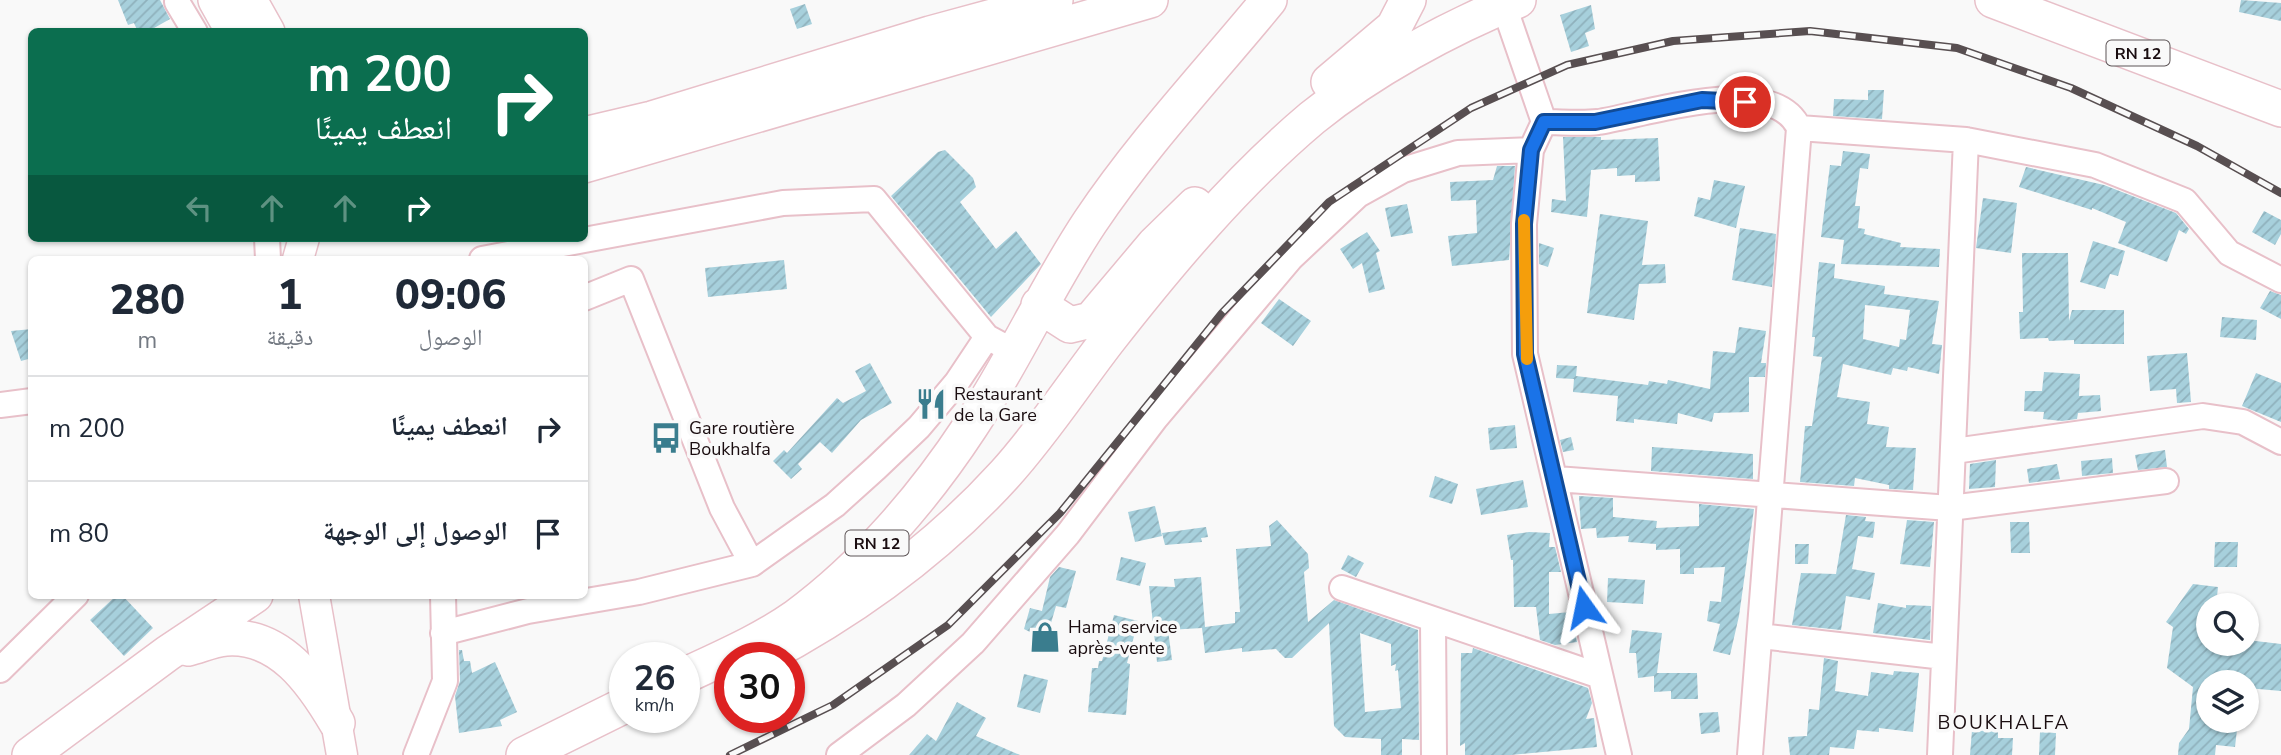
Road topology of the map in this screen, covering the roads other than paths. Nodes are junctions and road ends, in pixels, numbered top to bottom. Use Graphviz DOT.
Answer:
graph roads {
  1 [pos="216,0"];
  2 [pos="249,0"];
  3 [pos="1055,0"];
  4 [pos="1150,0"];
  5 [pos="1269,0"];
  6 [pos="1408,0"];
  7 [pos="1993,0"];
  8 [pos="2062,0"];
  9 [pos="177,2"];
  10 [pos="1511,3"];
  11 [pos="193,28"];
  12 [pos="232,28"];
  13 [pos="265,28"];
  14 [pos="2281,85"];
  15 [pos="2281,109"];
  16 [pos="1544,122"];
  17 [pos="1799,128"];
  18 [pos="588,134"];
  19 [pos="1966,139"];
  20 [pos="1531,150"];
  21 [pos="588,164"];
  22 [pos="588,239"];
  23 [pos="571,242"];
  24 [pos="498,256"];
  25 [pos="2281,280"];
  26 [pos="588,296"];
  27 [pos="1039,305"];
  28 [pos="1001,345"];
  29 [pos="28,402"];
  30 [pos="0,405"];
  31 [pos="2281,442"];
  32 [pos="1954,451"];
  33 [pos="1556,479"];
  34 [pos="2166,481"];
  35 [pos="1773,493"];
  36 [pos="1950,508"];
  37 [pos="752,564"];
  38 [pos="1342,588"];
  39 [pos="72,599"];
  40 [pos="248,599"];
  41 [pos="315,599"];
  42 [pos="443,599"];
  43 [pos="1433,621"];
  44 [pos="443,633"];
  45 [pos="811,633"];
  46 [pos="1760,636"];
  47 [pos="793,642"];
  48 [pos="168,653"];
  49 [pos="1944,657"];
  50 [pos="700,668"];
  51 [pos="0,670"];
  52 [pos="1600,676"];
  53 [pos="609,713"];
  54 [pos="609,733"];
  55 [pos="339,738"];
  56 [pos="30,755"];
  57 [pos="416,755"];
  58 [pos="524,755"];
  59 [pos="563,755"];
  60 [pos="839,755"];
  61 [pos="1434,755"];
  62 [pos="1619,755"];
  63 [pos="1750,755"];
  64 [pos="1940,755"];
  1 -- 12 [label="highway"];
  2 -- 13 [label="highway"];
  3 -- 18 [label="highway"];
  4 -- 21 [label="highway"];
  5 -- 27 [label="highway, RN 12"];
  6 -- 27 [label="highway"];
  7 -- 15 [label="highway, RN 12"];
  8 -- 14 [label="highway, RN 12"];
  9 -- 11 [label="street"];
  10 -- 16 [label="street"];
  10 -- 45 [label="highway"];
  16 -- 17 [label="street"];
  16 -- 20 [label="street"];
  17 -- 19 [label="street"];
  17 -- 35 [label="street"];
  19 -- 25 [label="street"];
  19 -- 32 [label="street"];
  20 -- 33 [label="street"];
  20 -- 60 [label="street"];
  22 -- 28 [label="street"];
  23 -- 24 [label="street"];
  26 -- 37 [label="street"];
  27 -- 28 [label="highway, RN 12"];
  28 -- 37 [label="street"];
  28 -- 45 [label="highway, RN 12"];
  28 -- 50 [label="highway, RN 12"];
  29 -- 30 [label="street"];
  31 -- 32 [label="street"];
  32 -- 36 [label="street"];
  33 -- 35 [label="street"];
  33 -- 52 [label="street"];
  34 -- 36 [label="street"];
  35 -- 36 [label="street"];
  35 -- 46 [label="street"];
  36 -- 49 [label="street"];
  37 -- 44 [label="street"];
  38 -- 43 [label="street"];
  39 -- 51 [label="street"];
  40 -- 48 [label="highway"];
  41 -- 55 [label="main road"];
  42 -- 44 [label="street"];
  43 -- 52 [label="street"];
  43 -- 61 [label="street"];
  44 -- 57 [label="street"];
  45 -- 47 [label="highway, RN 12"];
  46 -- 49 [label="street"];
  46 -- 63 [label="street"];
  48 -- 55 [label="highway"];
  48 -- 56 [label="highway"];
  49 -- 64 [label="street"];
  52 -- 62 [label="street"];
  53 -- 58 [label="highway"];
  54 -- 59 [label="highway"];
}
